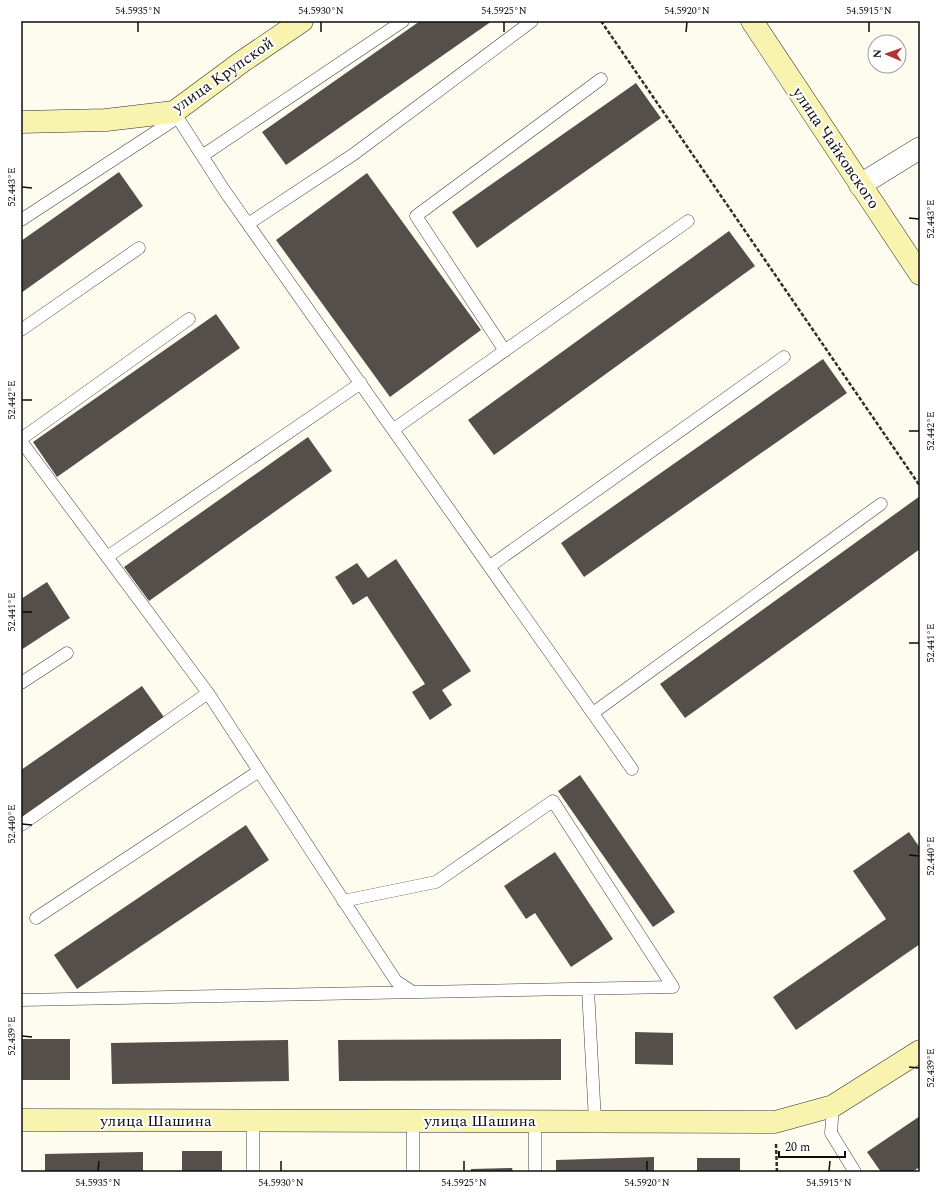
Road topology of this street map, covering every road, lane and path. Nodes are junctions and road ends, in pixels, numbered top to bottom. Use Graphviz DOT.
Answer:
graph roads {
  1 [pos="302,21"];
  2 [pos="403,21"];
  3 [pos="532,21"];
  4 [pos="601,21"];
  5 [pos="752,21"];
  6 [pos="601,79"];
  7 [pos="176,115"];
  8 [pos="21,122"];
  9 [pos="920,148"];
  10 [pos="202,156"];
  11 [pos="860,185"];
  12 [pos="21,220"];
  13 [pos="688,221"];
  14 [pos="248,224"];
  15 [pos="138,248"];
  16 [pos="920,274"];
  17 [pos="189,319"];
  18 [pos="21,330"];
  19 [pos="505,351"];
  20 [pos="784,357"];
  21 [pos="361,383"];
  22 [pos="394,430"];
  23 [pos="21,440"];
  24 [pos="920,486"];
  25 [pos="881,504"];
  26 [pos="107,557"];
  27 [pos="490,566"];
  28 [pos="67,653"];
  29 [pos="21,683"];
  30 [pos="208,693"];
  31 [pos="594,713"];
  32 [pos="632,769"];
  33 [pos="259,771"];
  34 [pos="21,825"];
  35 [pos="343,901"];
  36 [pos="36,918"];
  37 [pos="588,988"];
  38 [pos="413,992"];
  39 [pos="21,1000"];
  40 [pos="920,1050"];
  41 [pos="833,1106"];
  42 [pos="21,1120"];
  43 [pos="253,1121"];
  44 [pos="412,1121"];
  45 [pos="535,1121"];
  46 [pos="595,1121"];
  47 [pos="775,1122"];
  48 [pos="253,1172"];
  49 [pos="413,1172"];
  50 [pos="535,1172"];
  51 [pos="777,1172"];
  52 [pos="855,1172"];
  1 -- 7 [label="main road, улица Крупской"];
  2 -- 10 [label="lane"];
  3 -- 14 [label="lane"];
  4 -- 24 [label="path"];
  5 -- 11 [label="main road, улица Чайковского"];
  6 -- 19 [label="lane"];
  7 -- 8 [label="main road, улица Крупской"];
  7 -- 10 [label="lane"];
  7 -- 12 [label="lane"];
  9 -- 11 [label="street"];
  10 -- 14 [label="lane"];
  11 -- 16 [label="main road, улица Чайковского"];
  13 -- 19 [label="lane"];
  14 -- 21 [label="lane"];
  15 -- 18 [label="lane"];
  17 -- 23 [label="lane"];
  19 -- 22 [label="lane"];
  20 -- 27 [label="lane"];
  21 -- 22 [label="lane"];
  21 -- 26 [label="lane"];
  22 -- 27 [label="lane"];
  23 -- 26 [label="lane"];
  25 -- 31 [label="lane"];
  26 -- 30 [label="lane"];
  27 -- 31 [label="lane"];
  28 -- 29 [label="lane"];
  30 -- 33 [label="lane"];
  30 -- 34 [label="lane"];
  31 -- 32 [label="lane"];
  33 -- 35 [label="lane"];
  33 -- 36 [label="lane"];
  35 -- 37 [label="lane"];
  35 -- 38 [label="lane"];
  37 -- 38 [label="lane"];
  37 -- 46 [label="lane"];
  38 -- 39 [label="lane"];
  40 -- 41 [label="main road, улица Шашина"];
  41 -- 47 [label="main road, улица Шашина"];
  41 -- 52 [label="lane"];
  42 -- 43 [label="main road, улица Шашина"];
  43 -- 44 [label="main road, улица Шашина"];
  43 -- 48 [label="lane"];
  44 -- 45 [label="main road, улица Шашина"];
  44 -- 49 [label="lane"];
  45 -- 46 [label="main road, улица Шашина"];
  45 -- 50 [label="lane"];
  46 -- 47 [label="main road, улица Шашина"];
  47 -- 51 [label="path"];
}
